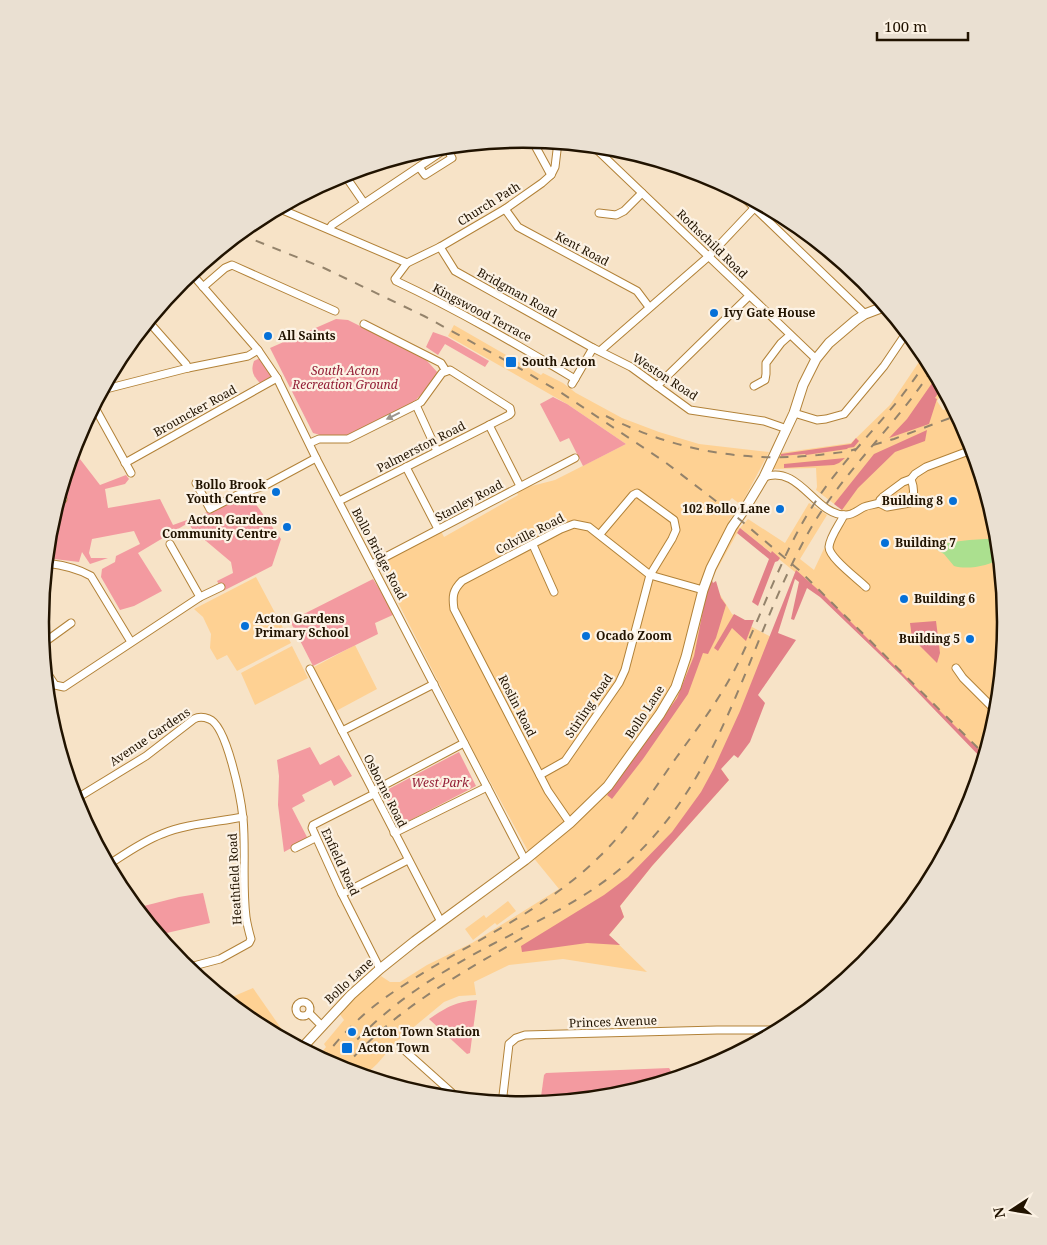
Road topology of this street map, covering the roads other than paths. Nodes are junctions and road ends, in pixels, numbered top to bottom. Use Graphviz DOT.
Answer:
graph roads {
  1 [pos="537,148"];
  2 [pos="558,149"];
  3 [pos="450,154"];
  4 [pos="602,155"];
  5 [pos="434,156"];
  6 [pos="419,167"];
  7 [pos="551,175"];
  8 [pos="349,181"];
  9 [pos="642,193"];
  10 [pos="364,203"];
  11 [pos="754,207"];
  12 [pos="505,209"];
  13 [pos="286,211"];
  14 [pos="600,213"];
  15 [pos="764,213"];
  16 [pos="329,229"];
  17 [pos="440,247"];
  18 [pos="709,256"];
  19 [pos="407,263"];
  20 [pos="196,279"];
  21 [pos="204,287"];
  22 [pos="749,296"];
  23 [pos="649,307"];
  24 [pos="880,309"];
  25 [pos="335,311"];
  26 [pos="866,314"];
  27 [pos="364,324"];
  28 [pos="152,327"];
  29 [pos="790,335"];
  30 [pos="903,338"];
  31 [pos="258,350"];
  32 [pos="596,350"];
  33 [pos="816,359"];
  34 [pos="188,368"];
  35 [pos="446,371"];
  36 [pos="277,378"];
  37 [pos="113,383"];
  38 [pos="657,386"];
  39 [pos="754,386"];
  40 [pos="416,405"];
  41 [pos="98,413"];
  42 [pos="794,413"];
  43 [pos="488,425"];
  44 [pos="787,429"];
  45 [pos="310,443"];
  46 [pos="437,451"];
  47 [pos="966,452"];
  48 [pos="316,458"];
  49 [pos="575,458"];
  50 [pos="125,463"];
  51 [pos="406,467"];
  52 [pos="131,473"];
  53 [pos="764,477"];
  54 [pos="911,479"];
  55 [pos="196,483"];
  56 [pos="520,486"];
  57 [pos="339,501"];
  58 [pos="879,503"];
  59 [pos="844,515"];
  60 [pos="438,529"];
  61 [pos="600,534"];
  62 [pos="170,544"];
  63 [pos="533,545"];
  64 [pos="53,564"];
  65 [pos="372,564"];
  66 [pos="650,575"];
  67 [pos="866,587"];
  68 [pos="221,588"];
  69 [pos="703,590"];
  70 [pos="554,592"];
  71 [pos="200,597"];
  72 [pos="452,597"];
  73 [pos="71,623"];
  74 [pos="50,639"];
  75 [pos="131,642"];
  76 [pos="956,668"];
  77 [pos="310,669"];
  78 [pos="53,682"];
  79 [pos="434,684"];
  80 [pos="991,706"];
  81 [pos="342,731"];
  82 [pos="464,743"];
  83 [pos="540,775"];
  84 [pos="487,787"];
  85 [pos="373,793"];
  86 [pos="82,795"];
  87 [pos="240,806"];
  88 [pos="243,817"];
  89 [pos="570,823"];
  90 [pos="394,833"];
  91 [pos="315,838"];
  92 [pos="295,848"];
  93 [pos="408,860"];
  94 [pos="525,860"];
  95 [pos="113,862"];
  96 [pos="342,894"];
  97 [pos="441,922"];
  98 [pos="196,965"];
  99 [pos="380,969"];
  100 [pos="309,1013"];
  101 [pos="322,1026"];
  102 [pos="767,1030"];
  103 [pos="306,1044"];
  104 [pos="403,1049"];
  105 [pos="450,1091"];
  106 [pos="503,1096"];
  1 -- 7 [label="street"];
  2 -- 7 [label="street"];
  3 -- 6 [label="street"];
  4 -- 9 [label="street, Rothschild Road"];
  5 -- 6 [label="street"];
  6 -- 10 [label="street"];
  7 -- 12 [label="street, Church Path"];
  8 -- 10 [label="street"];
  9 -- 14 [label="street"];
  9 -- 18 [label="street, Rothschild Road"];
  10 -- 16 [label="street"];
  11 -- 18 [label="street"];
  12 -- 17 [label="street, Church Path"];
  12 -- 23 [label="street, Kent Road"];
  13 -- 16 [label="street"];
  15 -- 26 [label="street"];
  16 -- 19 [label="street"];
  17 -- 19 [label="street, Church Path"];
  17 -- 32 [label="street, Bridgman Road"];
  18 -- 22 [label="street, Rothschild Road"];
  18 -- 23 [label="street"];
  19 -- 32 [label="street, Kingswood Terrace"];
  20 -- 21 [label="street, Bollo Bridge Road"];
  21 -- 25 [label="street"];
  21 -- 31 [label="street, Bollo Bridge Road"];
  22 -- 29 [label="street, Rothschild Road"];
  22 -- 38 [label="street"];
  23 -- 32 [label="street"];
  24 -- 26 [label="street, Bollo Lane"];
  26 -- 33 [label="street, Bollo Lane"];
  27 -- 35 [label="street"];
  28 -- 34 [label="street"];
  29 -- 33 [label="street, Rothschild Road"];
  29 -- 39 [label="street"];
  30 -- 42 [label="street"];
  31 -- 34 [label="street"];
  31 -- 36 [label="street, Bollo Bridge Road"];
  32 -- 38 [label="street, Weston Road"];
  33 -- 42 [label="street, Bollo Lane"];
  34 -- 37 [label="street"];
  35 -- 40 [label="street"];
  35 -- 43 [label="street, Palmerston Road"];
  36 -- 45 [label="street, Bollo Bridge Road"];
  36 -- 50 [label="street, Brouncker Road"];
  38 -- 44 [label="street, Weston Road"];
  40 -- 45 [label="street, one-way"];
  40 -- 46 [label="street"];
  41 -- 50 [label="street"];
  42 -- 44 [label="street, Bollo Lane"];
  43 -- 46 [label="street, Palmerston Road"];
  43 -- 56 [label="street"];
  44 -- 53 [label="street, Bollo Lane"];
  45 -- 48 [label="street, Bollo Bridge Road"];
  46 -- 51 [label="street, Palmerston Road"];
  47 -- 54 [label="street"];
  48 -- 55 [label="street"];
  48 -- 57 [label="street, Bollo Bridge Road"];
  49 -- 56 [label="street, Stanley Road"];
  50 -- 52 [label="street"];
  51 -- 57 [label="street, Palmerston Road"];
  51 -- 60 [label="street"];
  53 -- 59 [label="street"];
  53 -- 69 [label="street, Bollo Lane"];
  54 -- 58 [label="street"];
  54 -- 58 [label="street"];
  56 -- 60 [label="street, Stanley Road"];
  57 -- 65 [label="street, Bollo Bridge Road"];
  58 -- 59 [label="street"];
  59 -- 67 [label="street"];
  60 -- 65 [label="street, Stanley Road"];
  61 -- 63 [label="street, Colville Road"];
  61 -- 66 [label="street, Colville Road"];
  61 -- 66 [label="street, Stirling Road"];
  62 -- 71 [label="street"];
  63 -- 70 [label="street"];
  63 -- 72 [label="street, Colville Road"];
  64 -- 75 [label="street"];
  65 -- 79 [label="street, Bollo Bridge Road"];
  66 -- 69 [label="street, Colville Road"];
  66 -- 83 [label="street, Stirling Road"];
  68 -- 71 [label="street"];
  69 -- 89 [label="street, Bollo Lane"];
  71 -- 75 [label="street"];
  72 -- 83 [label="street, Roslin Road"];
  73 -- 74 [label="street"];
  75 -- 78 [label="street"];
  76 -- 80 [label="street"];
  77 -- 81 [label="street, Osborne Road"];
  79 -- 81 [label="street"];
  79 -- 82 [label="street, Bollo Bridge Road"];
  81 -- 85 [label="street, Osborne Road"];
  82 -- 84 [label="street, Bollo Bridge Road"];
  82 -- 85 [label="street"];
  83 -- 89 [label="street, Roslin Road"];
  84 -- 90 [label="street"];
  84 -- 94 [label="street, Bollo Bridge Road"];
  85 -- 90 [label="street, Osborne Road"];
  85 -- 91 [label="street, Enfield Road"];
  86 -- 87 [label="street, Avenue Gardens"];
  87 -- 88 [label="street, Heathfield Road"];
  88 -- 95 [label="street"];
  88 -- 98 [label="street, Heathfield Road"];
  89 -- 94 [label="street, Bollo Lane"];
  90 -- 93 [label="street, Osborne Road"];
  91 -- 92 [label="street"];
  91 -- 96 [label="street, Enfield Road"];
  93 -- 96 [label="street"];
  93 -- 97 [label="street, Osborne Road"];
  94 -- 97 [label="street, Bollo Lane"];
  96 -- 99 [label="street, Enfield Road"];
  97 -- 99 [label="street, Bollo Lane"];
  99 -- 101 [label="street, Bollo Lane"];
  100 -- 101 [label="street"];
  101 -- 103 [label="street, Bollo Lane"];
  102 -- 106 [label="street, Princes Avenue"];
  104 -- 105 [label="street"];
}
